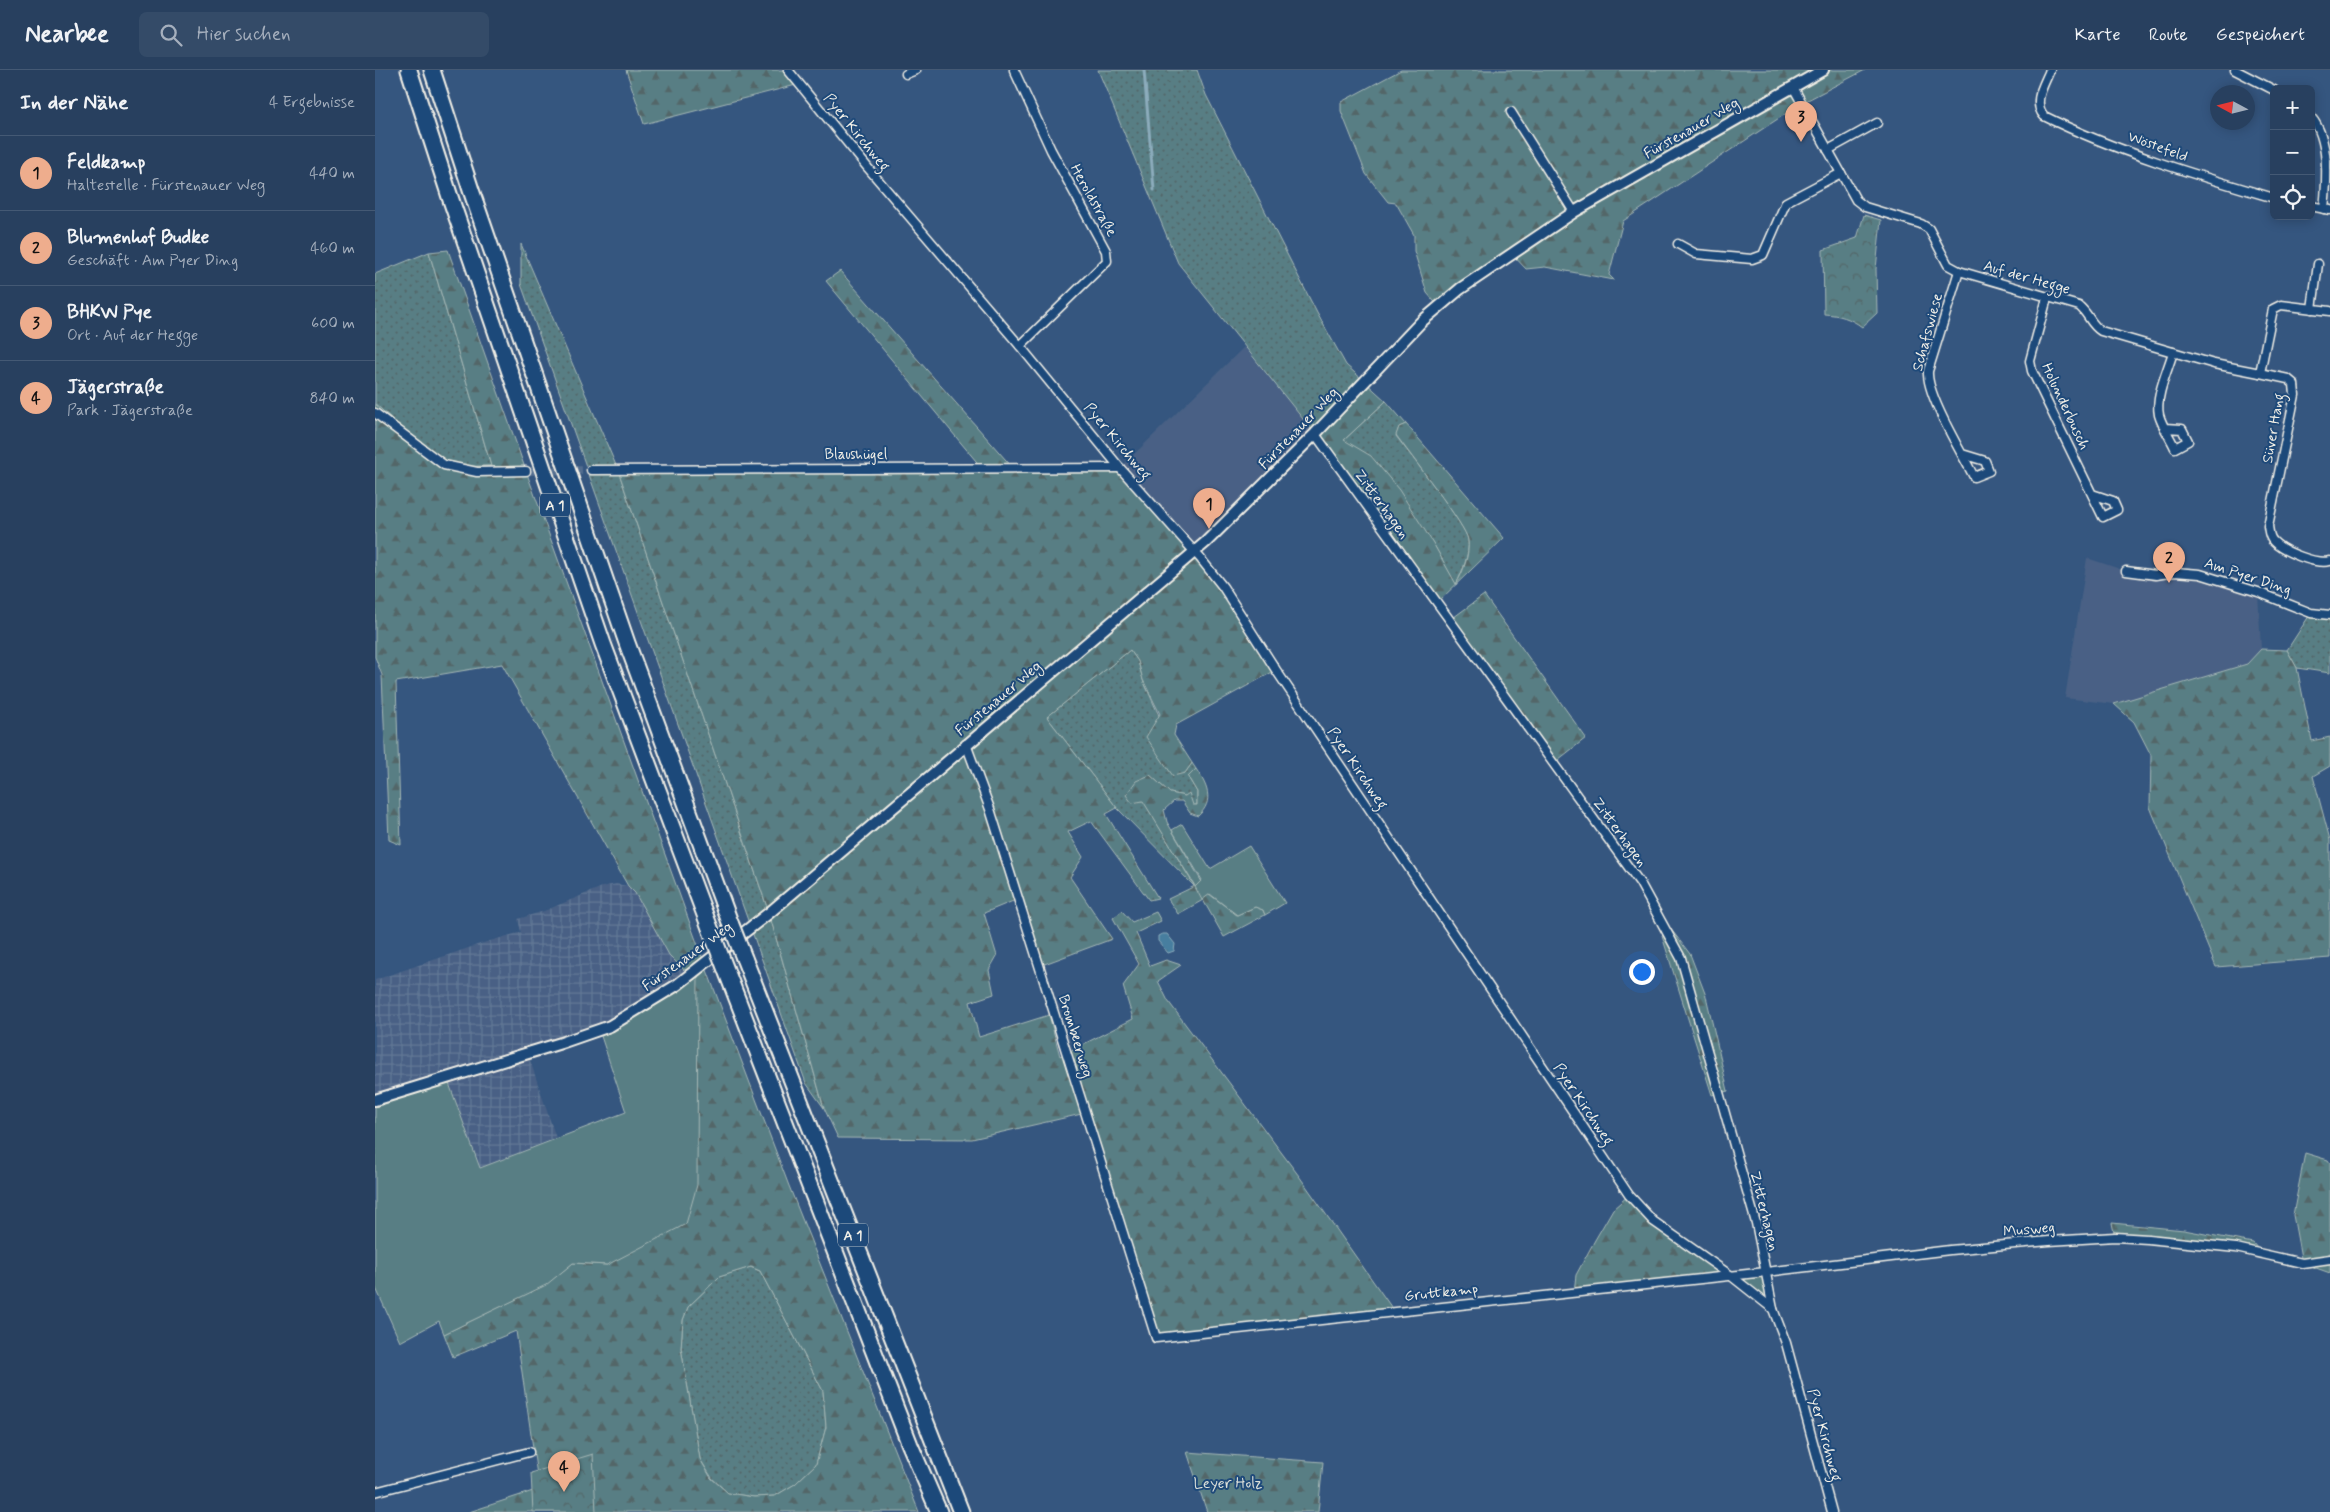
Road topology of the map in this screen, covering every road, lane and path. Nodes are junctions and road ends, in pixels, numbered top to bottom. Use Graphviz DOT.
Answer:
graph roads {
  1 [pos="409,70"];
  2 [pos="432,70"];
  3 [pos="789,70"];
  4 [pos="916,70"];
  5 [pos="1014,70"];
  6 [pos="1823,70"];
  7 [pos="2050,70"];
  8 [pos="2235,70"];
  9 [pos="906,74"];
  10 [pos="1793,87"];
  11 [pos="2270,88"];
  12 [pos="1511,112"];
  13 [pos="1877,123"];
  14 [pos="2315,124"];
  15 [pos="1828,150"];
  16 [pos="1841,174"];
  17 [pos="2270,197"];
  18 [pos="2327,209"];
  19 [pos="1574,212"];
  20 [pos="1678,244"];
  21 [pos="2319,264"];
  22 [pos="1959,272"];
  23 [pos="2047,298"];
  24 [pos="2312,309"];
  25 [pos="2330,311"];
  26 [pos="1020,346"];
  27 [pos="2173,352"];
  28 [pos="2260,373"];
  29 [pos="375,413"];
  30 [pos="2165,428"];
  31 [pos="1315,434"];
  32 [pos="1962,454"];
  33 [pos="1120,468"];
  34 [pos="591,470"];
  35 [pos="526,471"];
  36 [pos="2092,494"];
  37 [pos="1194,552"];
  38 [pos="2330,560"];
  39 [pos="2126,571"];
  40 [pos="2330,615"];
  41 [pos="966,744"];
  42 [pos="375,1100"];
  43 [pos="2330,1259"];
  44 [pos="1766,1272"];
  45 [pos="1730,1275"];
  46 [pos="1773,1308"];
  47 [pos="1156,1338"];
  48 [pos="529,1452"];
  49 [pos="375,1492"];
  50 [pos="939,1512"];
  51 [pos="961,1512"];
  52 [pos="1832,1512"];
  1 -- 50 [label="highway, A 1, bridge"];
  2 -- 51 [label="highway, A 1, bridge"];
  3 -- 26 [label="street, Pyer Kirchweg"];
  4 -- 9 [label="street"];
  5 -- 26 [label="street, Heroldstraße"];
  6 -- 10 [label="street, Fürstenauer Weg"];
  7 -- 17 [label="street, Wöstefeld"];
  8 -- 11 [label="street"];
  10 -- 15 [label="street, Auf der Hegge"];
  10 -- 19 [label="street, Fürstenauer Weg"];
  12 -- 19 [label="street"];
  13 -- 15 [label="street"];
  14 -- 18 [label="street"];
  15 -- 16 [label="street, Auf der Hegge"];
  16 -- 20 [label="street"];
  16 -- 22 [label="street, Auf der Hegge"];
  19 -- 31 [label="street, Fürstenauer Weg"];
  21 -- 24 [label="street"];
  22 -- 23 [label="street, Auf der Hegge"];
  22 -- 32 [label="street, Schafswiese"];
  23 -- 27 [label="street, Auf der Hegge"];
  23 -- 36 [label="street, Holunderbusch"];
  24 -- 25 [label="street, Süver Hang"];
  24 -- 28 [label="street, Süver Hang"];
  26 -- 33 [label="street, Pyer Kirchweg"];
  27 -- 28 [label="street, Auf der Hegge"];
  27 -- 30 [label="street"];
  28 -- 38 [label="street, Süver Hang"];
  29 -- 35 [label="street"];
  31 -- 37 [label="street, Fürstenauer Weg"];
  31 -- 44 [label="street, Zitterhagen"];
  33 -- 34 [label="street, Blaushügel"];
  33 -- 37 [label="street, Pyer Kirchweg"];
  37 -- 41 [label="street, Fürstenauer Weg"];
  37 -- 45 [label="street, Pyer Kirchweg"];
  39 -- 40 [label="street, Am Pyer Ding"];
  41 -- 42 [label="street, Fürstenauer Weg"];
  41 -- 47 [label="street, Brombeerweg"];
  43 -- 44 [label="street, Musweg"];
  44 -- 45 [label="street, Musweg"];
  44 -- 46 [label="street, Zitterhagen"];
  45 -- 46 [label="street, Pyer Kirchweg"];
  45 -- 47 [label="street, Gruttkamp"];
  46 -- 52 [label="street, Pyer Kirchweg"];
  48 -- 49 [label="street"];
}
